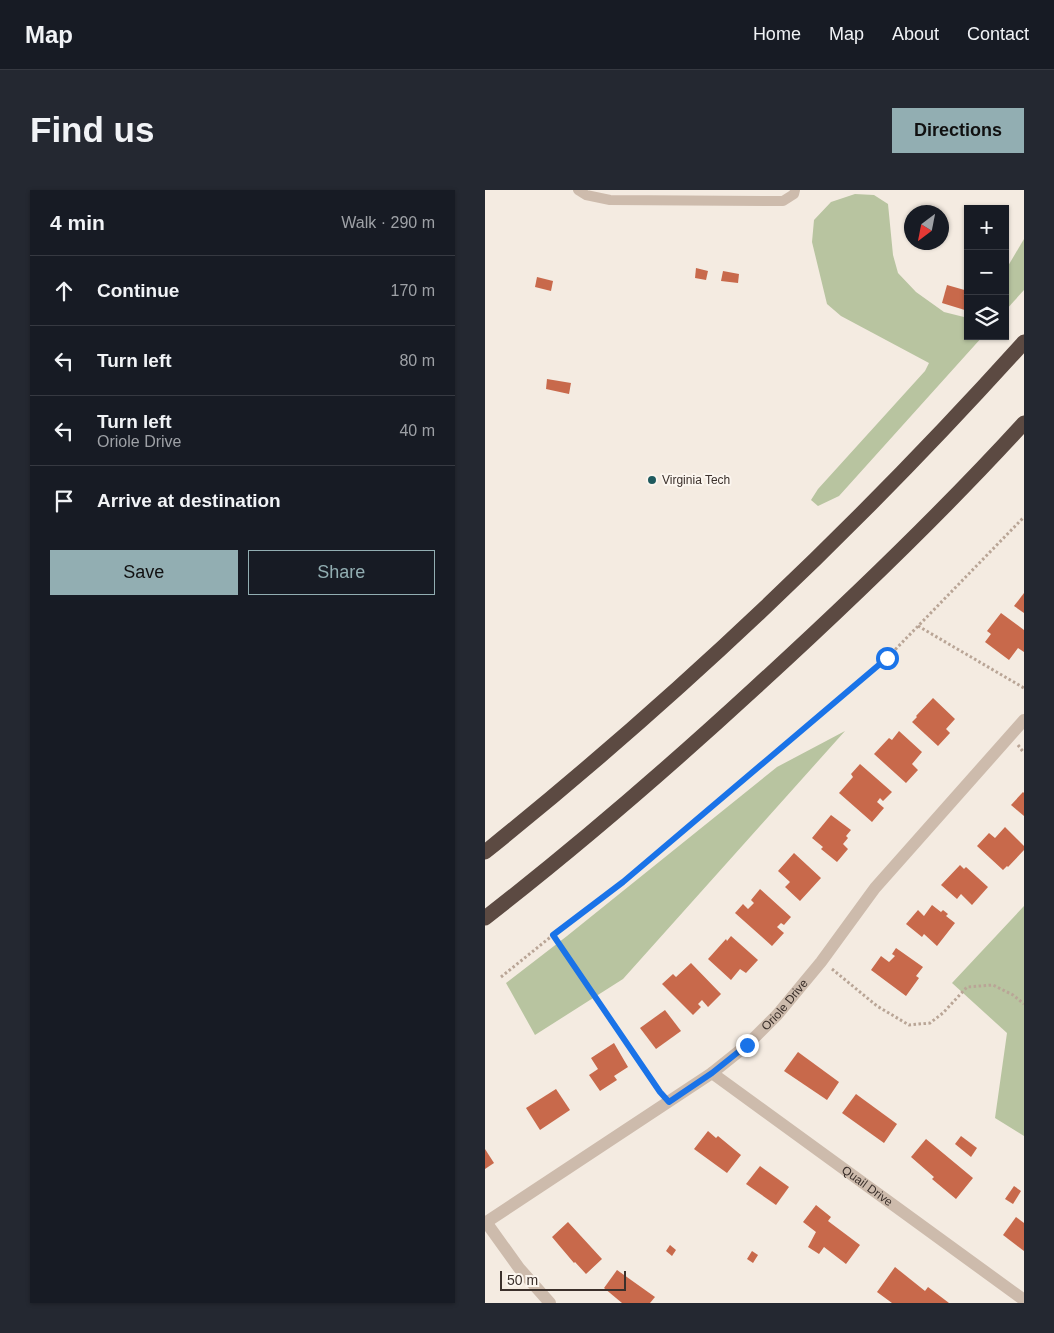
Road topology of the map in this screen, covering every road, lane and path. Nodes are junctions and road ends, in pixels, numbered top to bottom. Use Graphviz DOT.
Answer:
graph roads {
  1 [pos="578,190"];
  2 [pos="795,190"];
  3 [pos="1024,342"];
  4 [pos="1024,424"];
  5 [pos="1024,517"];
  6 [pos="918,626"];
  7 [pos="1024,688"];
  8 [pos="1024,720"];
  9 [pos="485,852"];
  10 [pos="485,918"];
  11 [pos="553,935"];
  12 [pos="821,962"];
  13 [pos="501,977"];
  14 [pos="1024,1004"];
  15 [pos="712,1073"];
  16 [pos="669,1102"];
  17 [pos="486,1222"];
  18 [pos="1024,1300"];
  19 [pos="550,1303"];
  1 -- 2 [label="lane"];
  3 -- 9 [label="highway"];
  4 -- 10 [label="highway"];
  5 -- 6 [label="path"];
  6 -- 7 [label="path"];
  6 -- 11 [label="path"];
  8 -- 12 [label="street, Oriole Drive"];
  11 -- 13 [label="path"];
  11 -- 16 [label="path"];
  12 -- 14 [label="path"];
  12 -- 15 [label="street, Oriole Drive"];
  15 -- 16 [label="street, Oriole Drive"];
  15 -- 18 [label="street, Quail Drive"];
  16 -- 17 [label="street, Oriole Drive"];
  17 -- 19 [label="street"];
}
